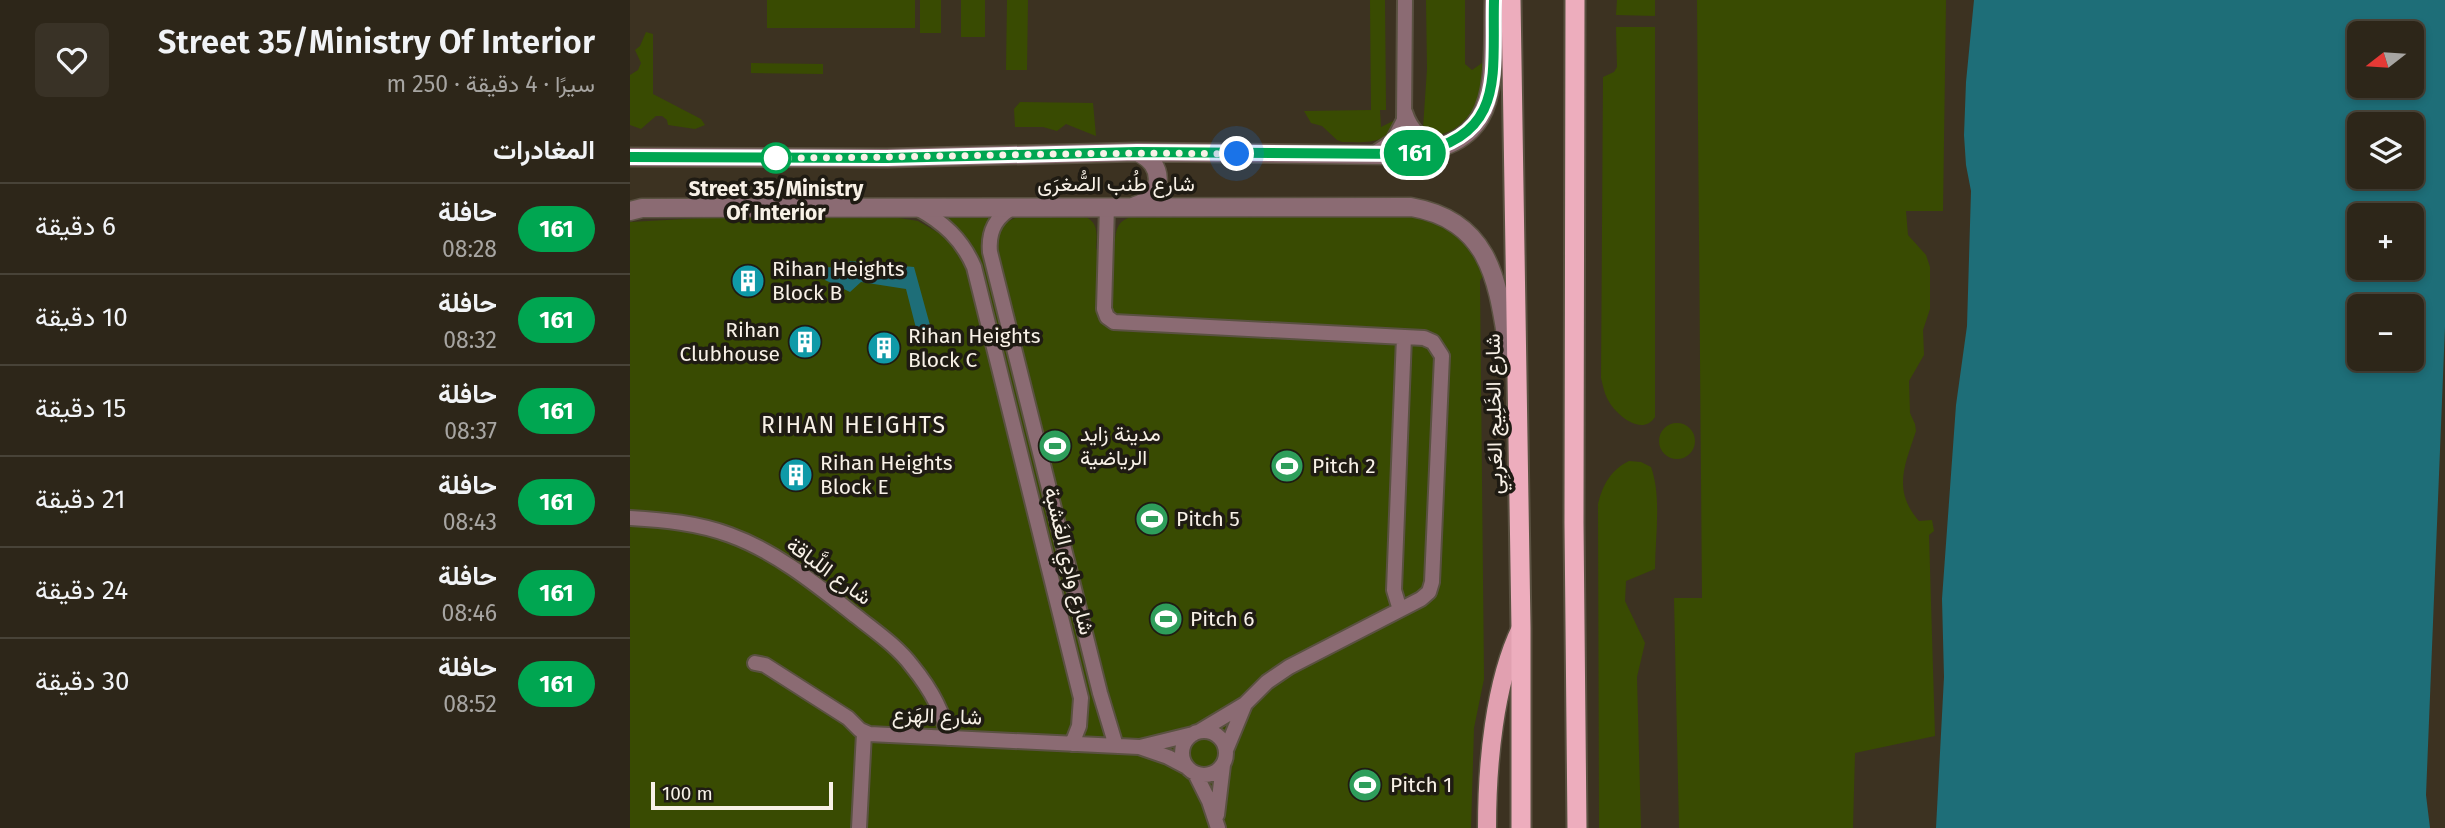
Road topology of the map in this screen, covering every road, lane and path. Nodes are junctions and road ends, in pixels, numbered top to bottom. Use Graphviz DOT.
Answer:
graph roads {
  1 [pos="1405,0"];
  2 [pos="1493,0"];
  3 [pos="1511,0"];
  4 [pos="1575,0"];
  5 [pos="1405,112"];
  6 [pos="1446,146"];
  7 [pos="1137,152"];
  8 [pos="1372,155"];
  9 [pos="630,157"];
  10 [pos="1107,206"];
  11 [pos="1135,206"];
  12 [pos="1014,207"];
  13 [pos="916,208"];
  14 [pos="630,211"];
  15 [pos="1404,337"];
  16 [pos="1516,391"];
  17 [pos="630,517"];
  18 [pos="1400,610"];
  19 [pos="1521,628"];
  20 [pos="755,663"];
  21 [pos="1245,704"];
  22 [pos="1197,732"];
  23 [pos="864,733"];
  24 [pos="948,738"];
  25 [pos="1072,744"];
  26 [pos="1116,746"];
  27 [pos="1139,747"];
  28 [pos="1226,750"];
  29 [pos="1223,765"];
  30 [pos="1191,770"];
  31 [pos="1218,824"];
  32 [pos="859,828"];
  33 [pos="1487,828"];
  34 [pos="1521,828"];
  35 [pos="1577,828"];
  1 -- 5 [label="street"];
  2 -- 6 [label="street, شارع طُنب الصُّغرَى"];
  3 -- 16 [label="highway, شارع الخَلِيج العَربِي"];
  4 -- 35 [label="highway"];
  5 -- 6 [label="street"];
  5 -- 8 [label="street"];
  6 -- 8 [label="street, شارع طُنب الصُّغرَى"];
  7 -- 8 [label="street, شارع طُنب الصُّغرَى"];
  7 -- 9 [label="street, شارع طُنب الصُّغرَى"];
  7 -- 11 [label="street"];
  10 -- 11 [label="street, شارع طُنب الصُّغرَى"];
  10 -- 12 [label="street, شارع طُنب الصُّغرَى"];
  10 -- 15 [label="street"];
  11 -- 16 [label="street, شارع طُنب الصُّغرَى"];
  12 -- 13 [label="street, شارع طُنب الصُّغرَى"];
  12 -- 26 [label="street, شارع وادِي الغَشبة"];
  13 -- 14 [label="street, شارع طُنب الصُّغرَى"];
  13 -- 25 [label="street, شارع وادِي الغَشبة"];
  15 -- 18 [label="street"];
  15 -- 18 [label="street"];
  16 -- 19 [label="highway, شارع الخَلِيج العَربِي"];
  17 -- 24 [label="street, شارع اللَّباقة"];
  18 -- 21 [label="street"];
  19 -- 33 [label="main road"];
  19 -- 34 [label="highway, شارع الخَلِيج العَربِي"];
  20 -- 23 [label="street, شارع الهَزع"];
  21 -- 22 [label="street, شارع الهَزع"];
  21 -- 28 [label="street"];
  22 -- 27 [label="street, شارع الهَزع"];
  22 -- 28 [label="street"];
  22 -- 30 [label="street"];
  23 -- 24 [label="street, شارع الهَزع"];
  23 -- 32 [label="street"];
  24 -- 25 [label="street, شارع الهَزع"];
  25 -- 26 [label="street, شارع الهَزع"];
  26 -- 27 [label="street, شارع الهَزع"];
  27 -- 30 [label="street, شارع الهَزع"];
  28 -- 29 [label="street"];
  29 -- 30 [label="street"];
  29 -- 31 [label="street"];
  30 -- 31 [label="street"];
}
